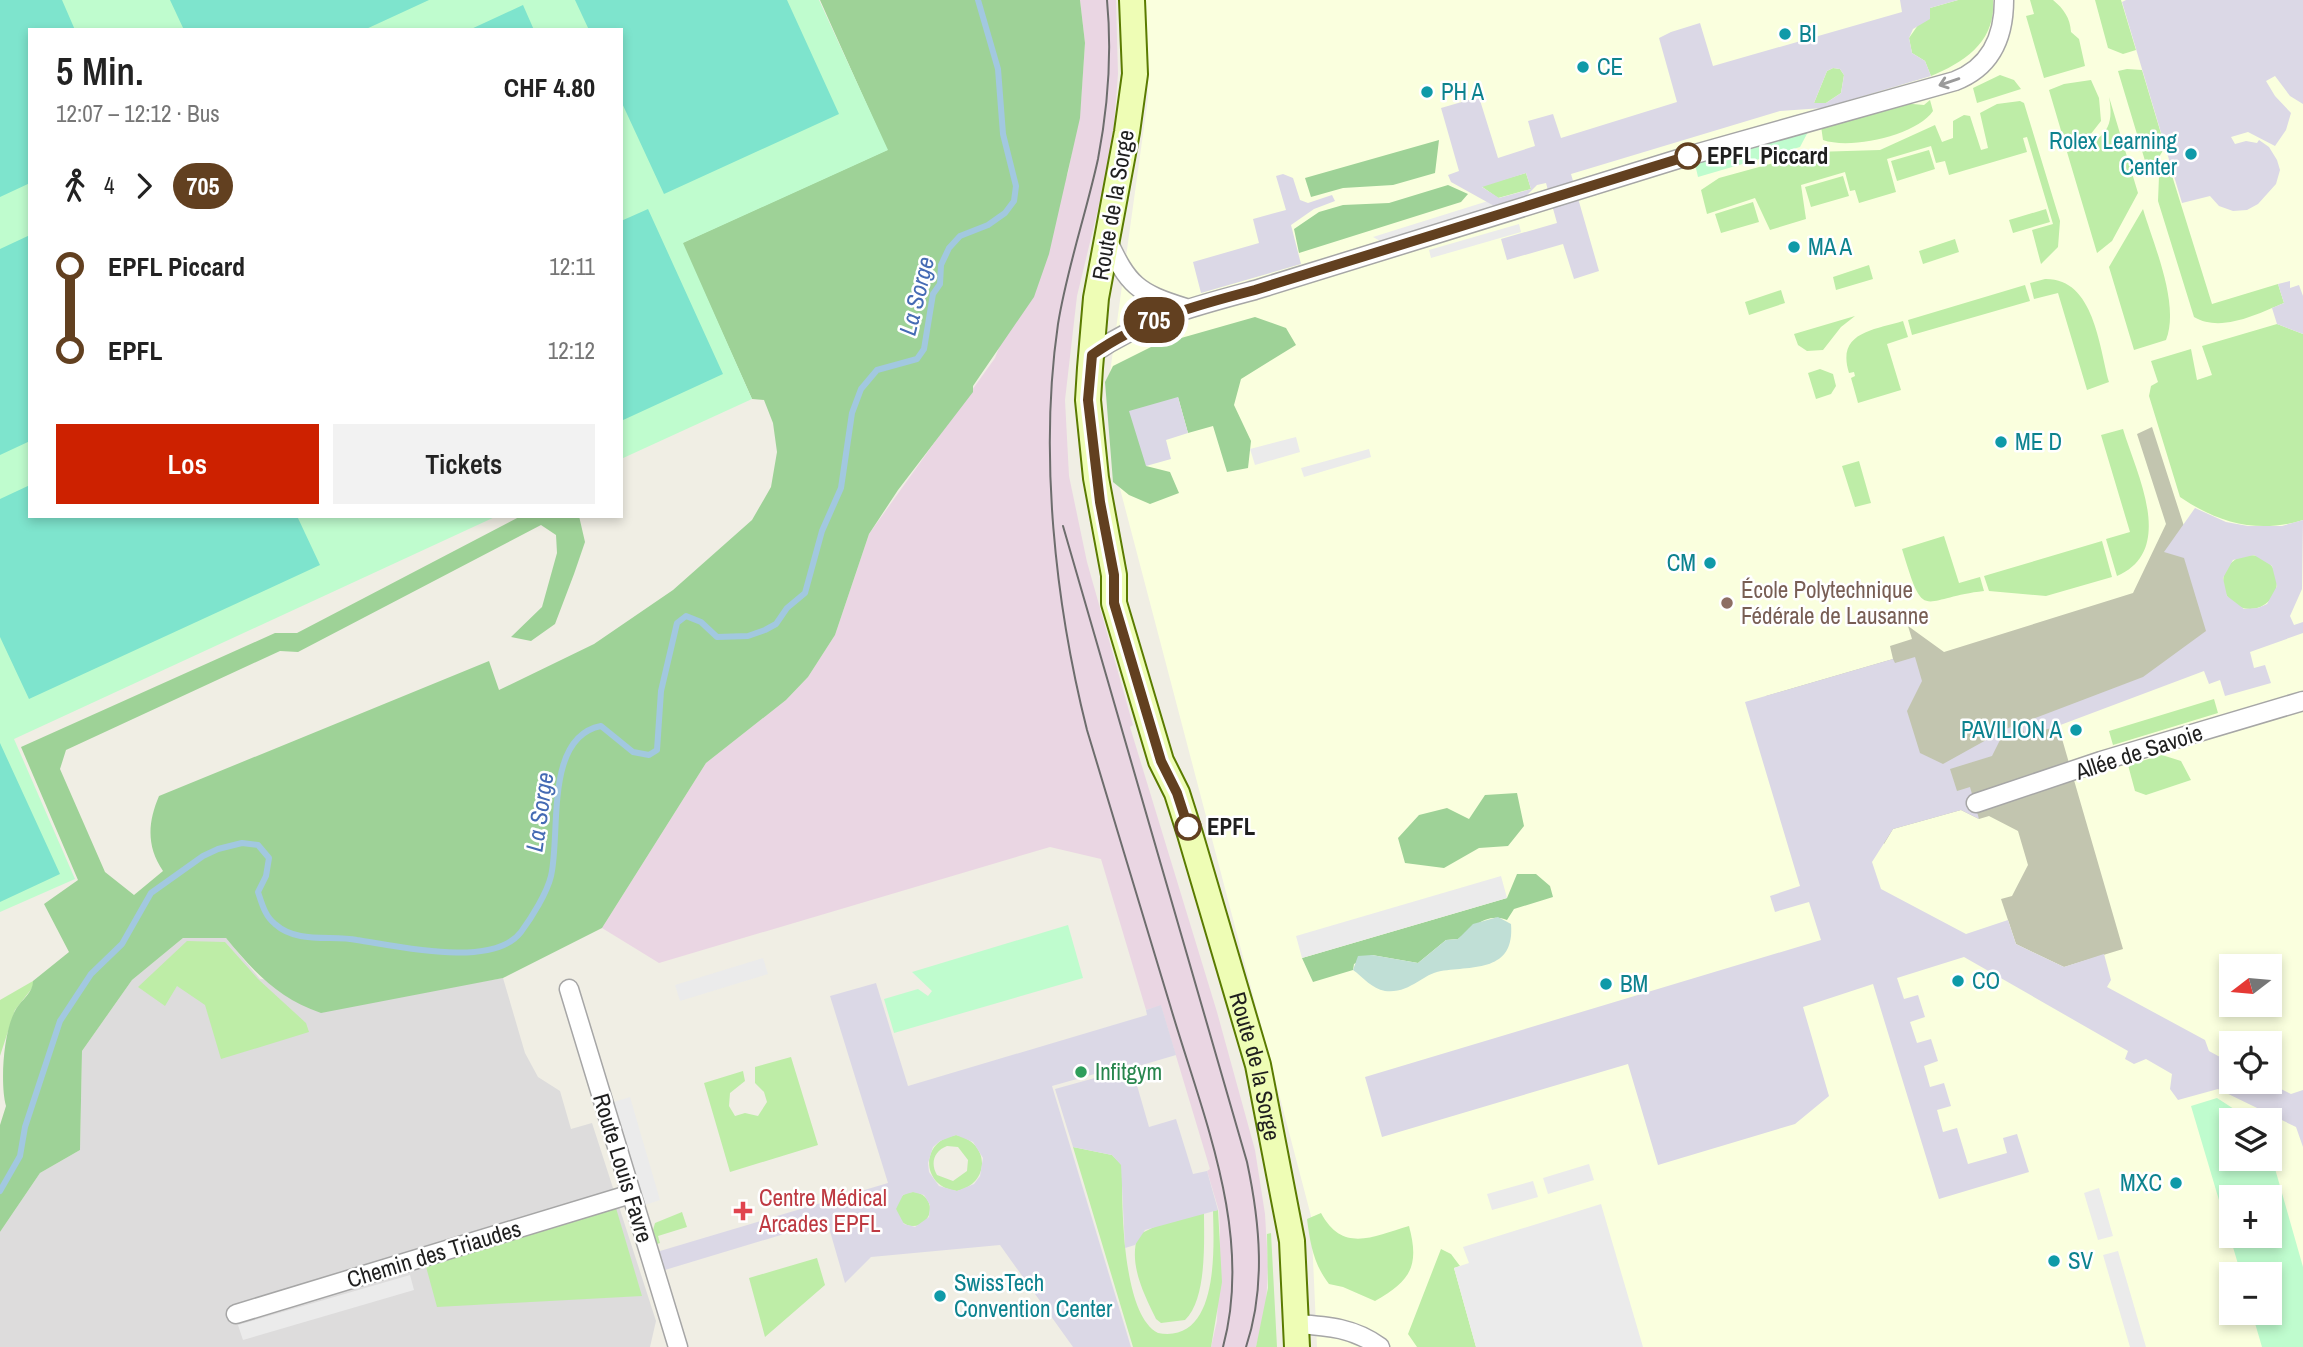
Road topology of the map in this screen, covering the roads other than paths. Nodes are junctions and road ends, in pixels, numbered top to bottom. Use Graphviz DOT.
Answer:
graph roads {
  1 [pos="1132,0"];
  2 [pos="2004,0"];
  3 [pos="1107,239"];
  4 [pos="1186,308"];
  5 [pos="1092,355"];
  6 [pos="2303,701"];
  7 [pos="1976,803"];
  8 [pos="569,989"];
  9 [pos="631,1194"];
  10 [pos="236,1314"];
  11 [pos="1297,1336"];
  12 [pos="678,1347"];
  13 [pos="1380,1347"];
  1 -- 3 [label="street, Route de la Sorge"];
  2 -- 4 [label="street, one-way"];
  3 -- 4 [label="street"];
  3 -- 5 [label="street, Route de la Sorge"];
  4 -- 5 [label="street"];
  5 -- 11 [label="street, Route de la Sorge"];
  6 -- 7 [label="street, Allée de Savoie"];
  8 -- 9 [label="street, Route Louis Favre"];
  9 -- 10 [label="street, Chemin des Triaudes"];
  9 -- 12 [label="street, Route Louis Favre"];
  11 -- 13 [label="street"];
}
